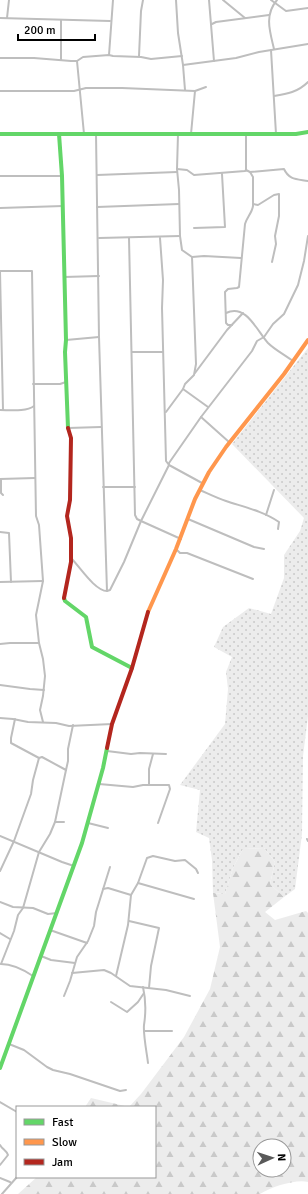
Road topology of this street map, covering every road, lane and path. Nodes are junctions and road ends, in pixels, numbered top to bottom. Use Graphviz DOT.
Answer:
graph roads {
  1 [pos="9,0"];
  2 [pos="113,0"];
  3 [pos="143,0"];
  4 [pos="176,0"];
  5 [pos="209,0"];
  6 [pos="223,0"];
  7 [pos="271,0"];
  8 [pos="277,0"];
  9 [pos="275,3"];
  10 [pos="308,8"];
  11 [pos="269,15"];
  12 [pos="1,18"];
  13 [pos="7,18"];
  14 [pos="246,18"];
  15 [pos="61,20"];
  16 [pos="110,22"];
  17 [pos="211,26"];
  18 [pos="308,44"];
  19 [pos="274,49"];
  20 [pos="271,50"];
  21 [pos="109,55"];
  22 [pos="182,56"];
  23 [pos="139,57"];
  24 [pos="0,58"];
  25 [pos="61,60"];
  26 [pos="77,61"];
  27 [pos="214,61"];
  28 [pos="183,65"];
  29 [pos="308,82"];
  30 [pos="206,87"];
  31 [pos="79,90"];
  32 [pos="185,90"];
  33 [pos="0,91"];
  34 [pos="195,91"];
  35 [pos="274,96"];
  36 [pos="308,132"];
  37 [pos="0,134"];
  38 [pos="59,134"];
  39 [pos="84,134"];
  40 [pos="96,134"];
  41 [pos="178,134"];
  42 [pos="191,134"];
  43 [pos="246,134"];
  44 [pos="276,134"];
  45 [pos="177,169"];
  46 [pos="246,170"];
  47 [pos="178,172"];
  48 [pos="250,172"];
  49 [pos="222,174"];
  50 [pos="97,175"];
  51 [pos="0,176"];
  52 [pos="62,176"];
  53 [pos="308,181"];
  54 [pos="179,204"];
  55 [pos="253,204"];
  56 [pos="63,206"];
  57 [pos="98,207"];
  58 [pos="0,208"];
  59 [pos="194,228"];
  60 [pos="180,236"];
  61 [pos="308,236"];
  62 [pos="98,238"];
  63 [pos="129,238"];
  64 [pos="160,238"];
  65 [pos="192,257"];
  66 [pos="241,258"];
  67 [pos="272,262"];
  68 [pos="0,271"];
  69 [pos="99,276"];
  70 [pos="64,277"];
  71 [pos="226,313"];
  72 [pos="243,313"];
  73 [pos="232,325"];
  74 [pos="264,336"];
  75 [pos="99,337"];
  76 [pos="66,340"];
  77 [pos="308,340"];
  78 [pos="132,352"];
  79 [pos="164,352"];
  80 [pos="293,361"];
  81 [pos="196,364"];
  82 [pos="200,366"];
  83 [pos="194,374"];
  84 [pos="66,382"];
  85 [pos="34,384"];
  86 [pos="183,389"];
  87 [pos="34,406"];
  88 [pos="208,407"];
  89 [pos="1,410"];
  90 [pos="165,413"];
  91 [pos="200,417"];
  92 [pos="101,427"];
  93 [pos="68,428"];
  94 [pos="229,442"];
  95 [pos="169,465"];
  96 [pos="34,478"];
  97 [pos="1,479"];
  98 [pos="202,483"];
  99 [pos="135,486"];
  100 [pos="103,487"];
  101 [pos="199,490"];
  102 [pos="274,490"];
  103 [pos="3,495"];
  104 [pos="266,515"];
  105 [pos="188,519"];
  106 [pos="141,521"];
  107 [pos="278,529"];
  108 [pos="0,532"];
  109 [pos="181,539"];
  110 [pos="176,549"];
  111 [pos="264,549"];
  112 [pos="71,558"];
  113 [pos="252,579"];
  114 [pos="43,581"];
  115 [pos="0,582"];
  116 [pos="11,582"];
  117 [pos="107,591"];
  118 [pos="0,644"];
  119 [pos="39,644"];
  120 [pos="132,668"];
  121 [pos="0,685"];
  122 [pos="44,690"];
  123 [pos="0,718"];
  124 [pos="15,719"];
  125 [pos="43,722"];
  126 [pos="112,724"];
  127 [pos="73,725"];
  128 [pos="107,751"];
  129 [pos="153,754"];
  130 [pos="166,754"];
  131 [pos="39,758"];
  132 [pos="66,770"];
  133 [pos="99,784"];
  134 [pos="149,785"];
  135 [pos="55,822"];
  136 [pos="64,822"];
  137 [pos="88,823"];
  138 [pos="158,823"];
  139 [pos="108,828"];
  140 [pos="0,836"];
  141 [pos="14,841"];
  142 [pos="39,852"];
  143 [pos="74,866"];
  144 [pos="110,866"];
  145 [pos="0,871"];
  146 [pos="198,873"];
  147 [pos="138,883"];
  148 [pos="103,889"];
  149 [pos="131,895"];
  150 [pos="194,899"];
  151 [pos="0,902"];
  152 [pos="23,908"];
  153 [pos="56,913"];
  154 [pos="129,921"];
  155 [pos="50,930"];
  156 [pos="0,933"];
  157 [pos="10,939"];
  158 [pos="87,943"];
  159 [pos="40,956"];
  160 [pos="75,963"];
  161 [pos="0,964"];
  162 [pos="72,973"];
  163 [pos="33,976"];
  164 [pos="116,976"];
  165 [pos="143,987"];
  166 [pos="149,988"];
  167 [pos="144,992"];
  168 [pos="64,996"];
  169 [pos="190,996"];
  170 [pos="110,1002"];
  171 [pos="145,1031"];
  172 [pos="172,1031"];
  173 [pos="9,1044"];
  174 [pos="148,1063"];
  175 [pos="0,1068"];
  176 [pos="126,1090"];
  177 [pos="0,1102"];
  178 [pos="16,1111"];
  179 [pos="0,1145"];
  180 [pos="0,1165"];
  181 [pos="0,1178"];
  182 [pos="16,1178"];
  183 [pos="11,1183"];
  184 [pos="2,1194"];
  1 -- 13 [label="street"];
  2 -- 16 [label="street"];
  3 -- 23 [label="street"];
  4 -- 22 [label="street"];
  5 -- 17 [label="street"];
  6 -- 14 [label="street"];
  7 -- 9 [label="street"];
  8 -- 9 [label="street"];
  9 -- 10 [label="street"];
  9 -- 11 [label="street"];
  11 -- 14 [label="street"];
  11 -- 19 [label="street"];
  12 -- 13 [label="street"];
  13 -- 15 [label="street"];
  14 -- 17 [label="street"];
  15 -- 16 [label="street"];
  15 -- 25 [label="street"];
  16 -- 21 [label="street"];
  17 -- 27 [label="street"];
  18 -- 19 [label="street"];
  19 -- 20 [label="street"];
  20 -- 27 [label="street"];
  20 -- 35 [label="street"];
  21 -- 23 [label="street"];
  21 -- 26 [label="street"];
  22 -- 23 [label="street"];
  22 -- 28 [label="street"];
  24 -- 25 [label="street"];
  25 -- 26 [label="street"];
  26 -- 31 [label="street"];
  27 -- 28 [label="street"];
  28 -- 32 [label="street"];
  29 -- 35 [label="street"];
  30 -- 34 [label="street"];
  31 -- 32 [label="street"];
  31 -- 33 [label="street"];
  31 -- 39 [label="street"];
  32 -- 34 [label="street"];
  34 -- 42 [label="street"];
  35 -- 44 [label="street"];
  36 -- 44 [label="street"];
  37 -- 38 [label="street"];
  38 -- 39 [label="street"];
  38 -- 52 [label="street"];
  39 -- 40 [label="street"];
  40 -- 41 [label="street"];
  40 -- 50 [label="street"];
  41 -- 42 [label="street"];
  41 -- 45 [label="street"];
  42 -- 43 [label="street"];
  43 -- 44 [label="street"];
  43 -- 46 [label="street"];
  45 -- 47 [label="street"];
  45 -- 49 [label="street"];
  46 -- 48 [label="street"];
  46 -- 49 [label="street"];
  47 -- 50 [label="street"];
  47 -- 54 [label="street"];
  48 -- 53 [label="street"];
  48 -- 55 [label="street"];
  49 -- 59 [label="street"];
  50 -- 57 [label="street"];
  51 -- 52 [label="street"];
  52 -- 56 [label="street"];
  54 -- 57 [label="street"];
  54 -- 60 [label="street"];
  55 -- 66 [label="street"];
  55 -- 67 [label="street"];
  56 -- 58 [label="street"];
  56 -- 70 [label="street"];
  57 -- 62 [label="street"];
  60 -- 64 [label="street"];
  60 -- 65 [label="street"];
  61 -- 74 [label="street"];
  62 -- 63 [label="street"];
  62 -- 69 [label="street"];
  63 -- 64 [label="street"];
  63 -- 78 [label="street"];
  64 -- 79 [label="street"];
  65 -- 66 [label="street"];
  65 -- 81 [label="street"];
  66 -- 71 [label="street"];
  68 -- 85 [label="street"];
  68 -- 89 [label="street"];
  69 -- 70 [label="street"];
  69 -- 75 [label="street"];
  70 -- 76 [label="street"];
  71 -- 72 [label="street"];
  71 -- 73 [label="street"];
  72 -- 73 [label="street"];
  72 -- 74 [label="street"];
  73 -- 82 [label="street"];
  74 -- 80 [label="street"];
  74 -- 88 [label="street"];
  75 -- 76 [label="street"];
  75 -- 92 [label="street"];
  76 -- 84 [label="street"];
  77 -- 80 [label="street"];
  78 -- 79 [label="street"];
  78 -- 99 [label="street"];
  79 -- 90 [label="street"];
  80 -- 94 [label="street"];
  81 -- 82 [label="street"];
  81 -- 83 [label="street"];
  82 -- 83 [label="street"];
  83 -- 86 [label="street"];
  84 -- 85 [label="street"];
  84 -- 93 [label="street"];
  85 -- 87 [label="street"];
  86 -- 88 [label="street"];
  86 -- 90 [label="street"];
  87 -- 89 [label="street"];
  87 -- 96 [label="street"];
  88 -- 91 [label="street"];
  90 -- 95 [label="street"];
  91 -- 94 [label="street"];
  91 -- 95 [label="street"];
  92 -- 93 [label="street"];
  92 -- 100 [label="street"];
  93 -- 112 [label="street"];
  94 -- 98 [label="street"];
  95 -- 98 [label="street"];
  95 -- 106 [label="street"];
  96 -- 97 [label="street"];
  96 -- 114 [label="street"];
  97 -- 103 [label="street"];
  98 -- 101 [label="street"];
  99 -- 100 [label="street"];
  99 -- 106 [label="street"];
  100 -- 117 [label="street"];
  101 -- 104 [label="street"];
  101 -- 105 [label="street"];
  102 -- 104 [label="street"];
  104 -- 107 [label="street"];
  105 -- 109 [label="street"];
  105 -- 111 [label="street"];
  106 -- 109 [label="street"];
  106 -- 117 [label="street"];
  108 -- 116 [label="street"];
  109 -- 110 [label="street"];
  110 -- 113 [label="street"];
  110 -- 120 [label="street"];
  112 -- 117 [label="street"];
  112 -- 120 [label="street"];
  114 -- 116 [label="street"];
  114 -- 119 [label="street"];
  115 -- 116 [label="street"];
  118 -- 119 [label="street"];
  119 -- 122 [label="street"];
  120 -- 126 [label="street"];
  121 -- 122 [label="street"];
  122 -- 125 [label="street"];
  123 -- 124 [label="street"];
  124 -- 125 [label="street"];
  124 -- 131 [label="street"];
  125 -- 127 [label="street"];
  126 -- 127 [label="street"];
  126 -- 128 [label="street"];
  127 -- 132 [label="street"];
  128 -- 129 [label="street"];
  128 -- 133 [label="street"];
  129 -- 130 [label="street"];
  129 -- 134 [label="street"];
  131 -- 132 [label="street"];
  131 -- 141 [label="street"];
  132 -- 135 [label="street"];
  133 -- 134 [label="street"];
  133 -- 137 [label="street"];
  134 -- 138 [label="street"];
  135 -- 136 [label="street"];
  135 -- 142 [label="street"];
  137 -- 139 [label="street"];
  137 -- 143 [label="street"];
  140 -- 141 [label="street"];
  141 -- 142 [label="street"];
  141 -- 145 [label="street"];
  142 -- 143 [label="street"];
  142 -- 152 [label="street"];
  143 -- 153 [label="street"];
  144 -- 148 [label="street"];
  146 -- 147 [label="street"];
  147 -- 149 [label="street"];
  147 -- 150 [label="street"];
  148 -- 149 [label="street"];
  148 -- 158 [label="street"];
  149 -- 154 [label="street"];
  151 -- 152 [label="street"];
  152 -- 153 [label="street"];
  152 -- 157 [label="street"];
  153 -- 155 [label="street"];
  154 -- 164 [label="street"];
  154 -- 166 [label="street"];
  155 -- 158 [label="street"];
  155 -- 159 [label="street"];
  156 -- 157 [label="street"];
  157 -- 161 [label="street"];
  158 -- 160 [label="street"];
  159 -- 160 [label="street"];
  159 -- 163 [label="street"];
  160 -- 162 [label="street"];
  161 -- 163 [label="street"];
  162 -- 164 [label="street"];
  162 -- 168 [label="street"];
  163 -- 173 [label="street"];
  164 -- 165 [label="street"];
  165 -- 166 [label="street"];
  165 -- 167 [label="street"];
  166 -- 169 [label="street"];
  167 -- 170 [label="street"];
  167 -- 171 [label="street"];
  171 -- 172 [label="street"];
  171 -- 174 [label="street"];
  173 -- 175 [label="street"];
  173 -- 176 [label="street"];
  177 -- 178 [label="street"];
  179 -- 180 [label="street"];
  181 -- 183 [label="street"];
  182 -- 183 [label="street"];
  183 -- 184 [label="street"];
}
